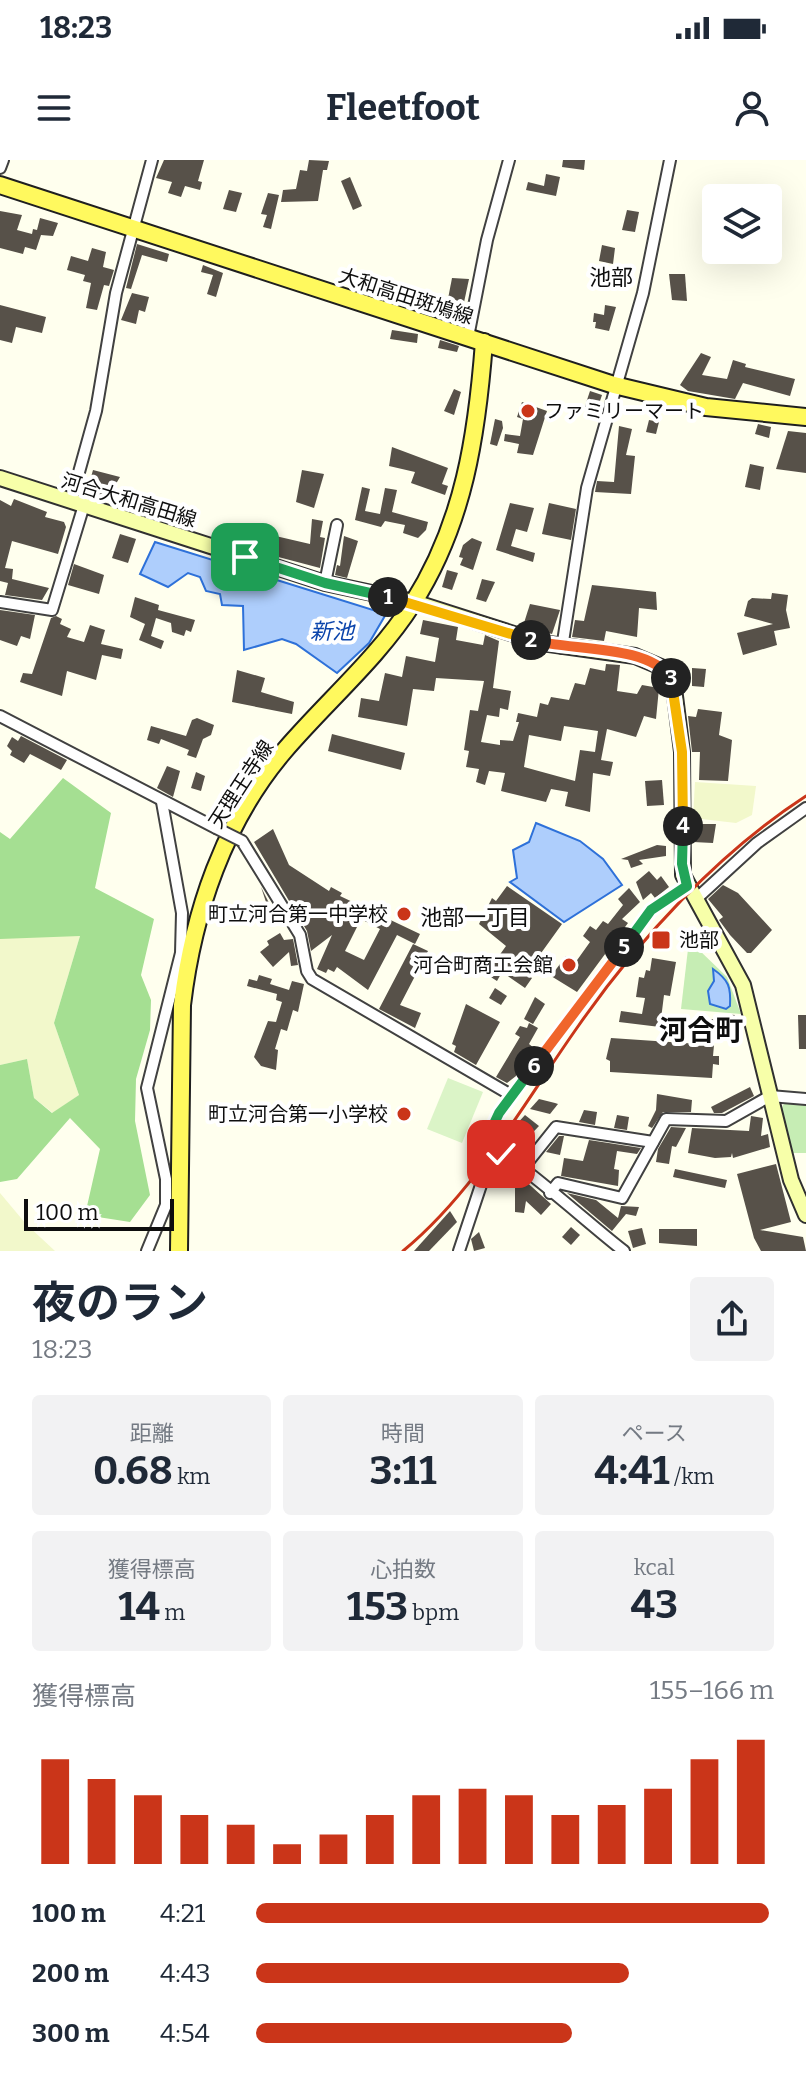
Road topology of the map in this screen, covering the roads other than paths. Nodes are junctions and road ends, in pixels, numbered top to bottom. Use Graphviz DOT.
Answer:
graph roads {
  1 [pos="3,160"];
  2 [pos="152,160"];
  3 [pos="509,160"];
  4 [pos="670,160"];
  5 [pos="0,168"];
  6 [pos="0,185"];
  7 [pos="133,229"];
  8 [pos="476,340"];
  9 [pos="614,385"];
  10 [pos="806,417"];
  11 [pos="0,478"];
  12 [pos="78,503"];
  13 [pos="337,525"];
  14 [pos="325,583"];
  15 [pos="0,602"];
  16 [pos="414,602"];
  17 [pos="562,648"];
  18 [pos="0,716"];
  19 [pos="162,802"];
  20 [pos="806,808"];
  21 [pos="687,886"];
  22 [pos="695,900"];
  23 [pos="511,1095"];
  24 [pos="770,1096"];
  25 [pos="806,1099"];
  26 [pos="653,1142"];
  27 [pos="488,1156"];
  28 [pos="524,1167"];
  29 [pos="550,1193"];
  30 [pos="806,1215"];
  31 [pos="147,1251"];
  32 [pos="179,1251"];
  33 [pos="459,1251"];
  34 [pos="624,1251"];
  1 -- 5 [label="street"];
  2 -- 7 [label="street"];
  3 -- 8 [label="street"];
  4 -- 9 [label="street"];
  6 -- 7 [label="main road, 大和高田斑鳩線"];
  7 -- 8 [label="main road, 大和高田斑鳩線"];
  7 -- 12 [label="street"];
  8 -- 9 [label="main road, 大和高田斑鳩線"];
  8 -- 16 [label="main road, 天理王寺線"];
  9 -- 10 [label="main road, 大和高田斑鳩線"];
  9 -- 17 [label="street"];
  11 -- 12 [label="main road, 河合大和高田線"];
  12 -- 14 [label="main road, 河合大和高田線"];
  12 -- 15 [label="street"];
  13 -- 14 [label="street"];
  14 -- 16 [label="main road, 河合大和高田線"];
  16 -- 17 [label="main road, 河合大和高田線"];
  16 -- 32 [label="main road, 天理王寺線"];
  17 -- 21 [label="main road, 河合大和高田線"];
  18 -- 19 [label="street"];
  19 -- 23 [label="street, bridge"];
  19 -- 31 [label="street"];
  20 -- 22 [label="street"];
  21 -- 22 [label="main road, 河合大和高田線"];
  21 -- 23 [label="street"];
  22 -- 24 [label="main road, 河合大和高田線"];
  23 -- 27 [label="street"];
  24 -- 25 [label="street"];
  24 -- 26 [label="street"];
  24 -- 30 [label="main road, 河合大和高田線"];
  26 -- 28 [label="street"];
  26 -- 29 [label="street"];
  27 -- 28 [label="street"];
  27 -- 33 [label="street"];
  28 -- 29 [label="street"];
  29 -- 34 [label="street"];
}
